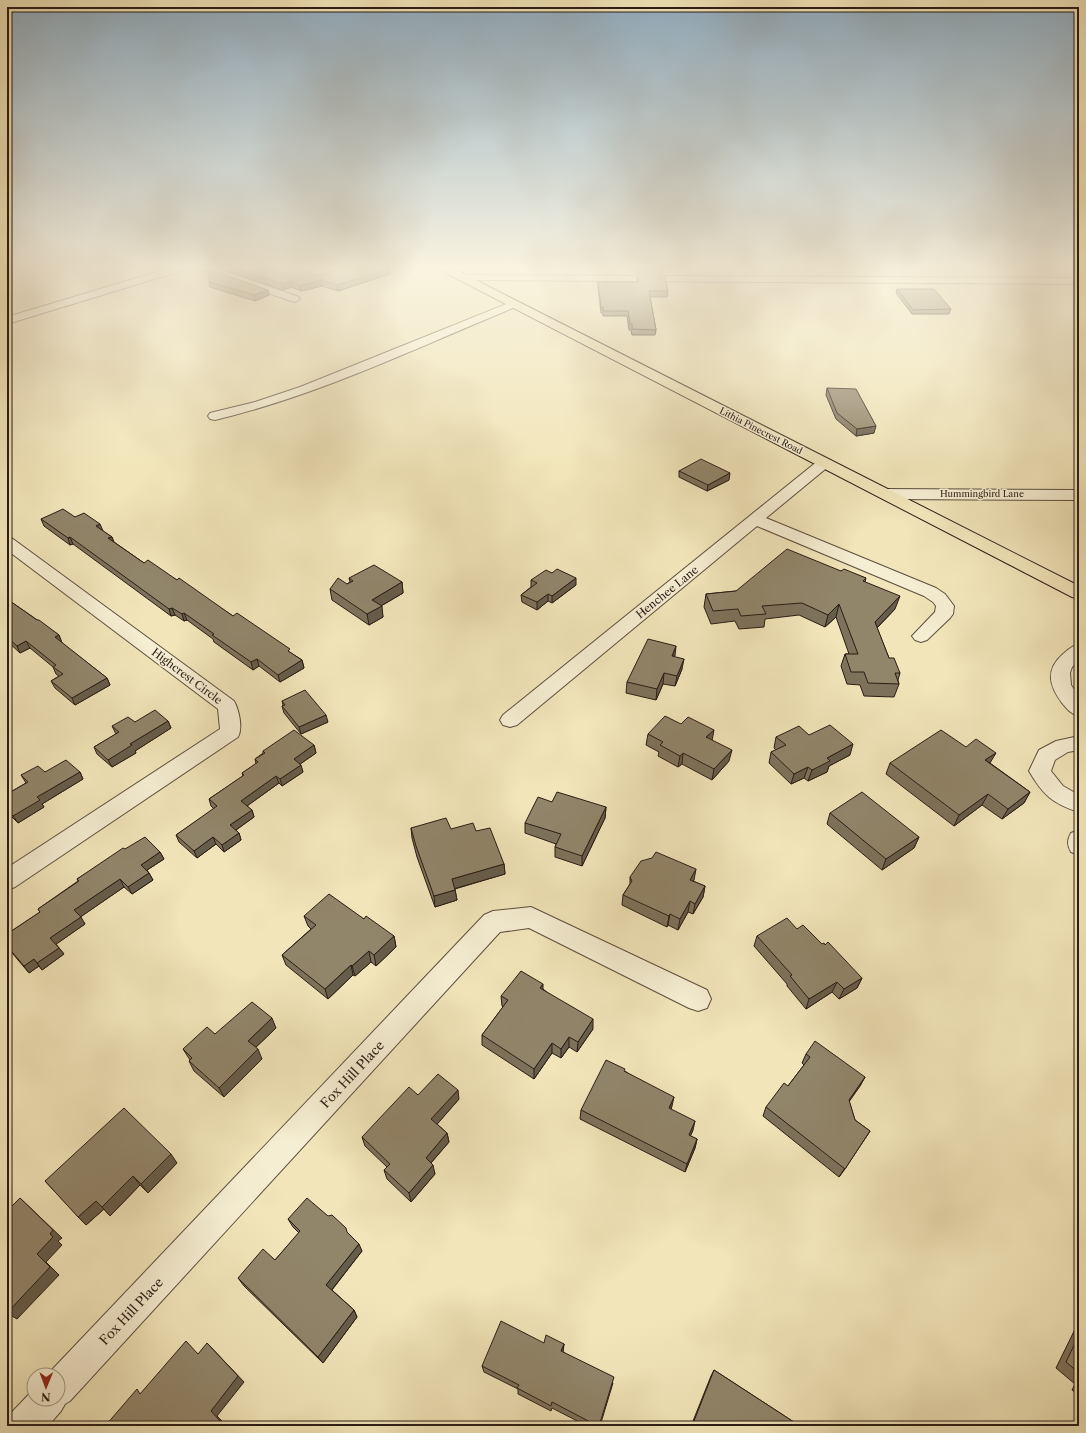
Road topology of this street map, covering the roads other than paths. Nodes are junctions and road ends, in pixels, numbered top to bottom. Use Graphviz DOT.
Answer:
graph roads {
  1 [pos="439,335"];
  2 [pos="574,335"];
  3 [pos="215,416"];
  4 [pos="824,463"];
  5 [pos="885,494"];
  6 [pos="1079,494"];
  7 [pos="756,520"];
  8 [pos="7,542"];
  9 [pos="1079,594"];
  10 [pos="921,636"];
  11 [pos="1079,650"];
  12 [pos="1079,709"];
  13 [pos="510,720"];
  14 [pos="1079,743"];
  15 [pos="1079,804"];
  16 [pos="1079,839"];
  17 [pos="1079,846"];
  18 [pos="7,880"];
  19 [pos="698,999"];
  20 [pos="66,1380"];
  21 [pos="42,1407"];
  22 [pos="24,1426"];
  1 -- 3 [label="street"];
  2 -- 4 [label="main road, Lithia Pinecrest Road"];
  4 -- 5 [label="main road, Lithia Pinecrest Road"];
  4 -- 7 [label="street, Henchee Lane"];
  5 -- 6 [label="street, Hummingbird Lane"];
  5 -- 9 [label="main road, Lithia Pinecrest Road"];
  7 -- 10 [label="street"];
  7 -- 13 [label="street, Henchee Lane"];
  8 -- 18 [label="street, Highcrest Circle"];
  11 -- 12 [label="street"];
  14 -- 15 [label="street"];
  16 -- 17 [label="street"];
  19 -- 20 [label="street, Fox Hill Place"];
  21 -- 22 [label="street"];
}
